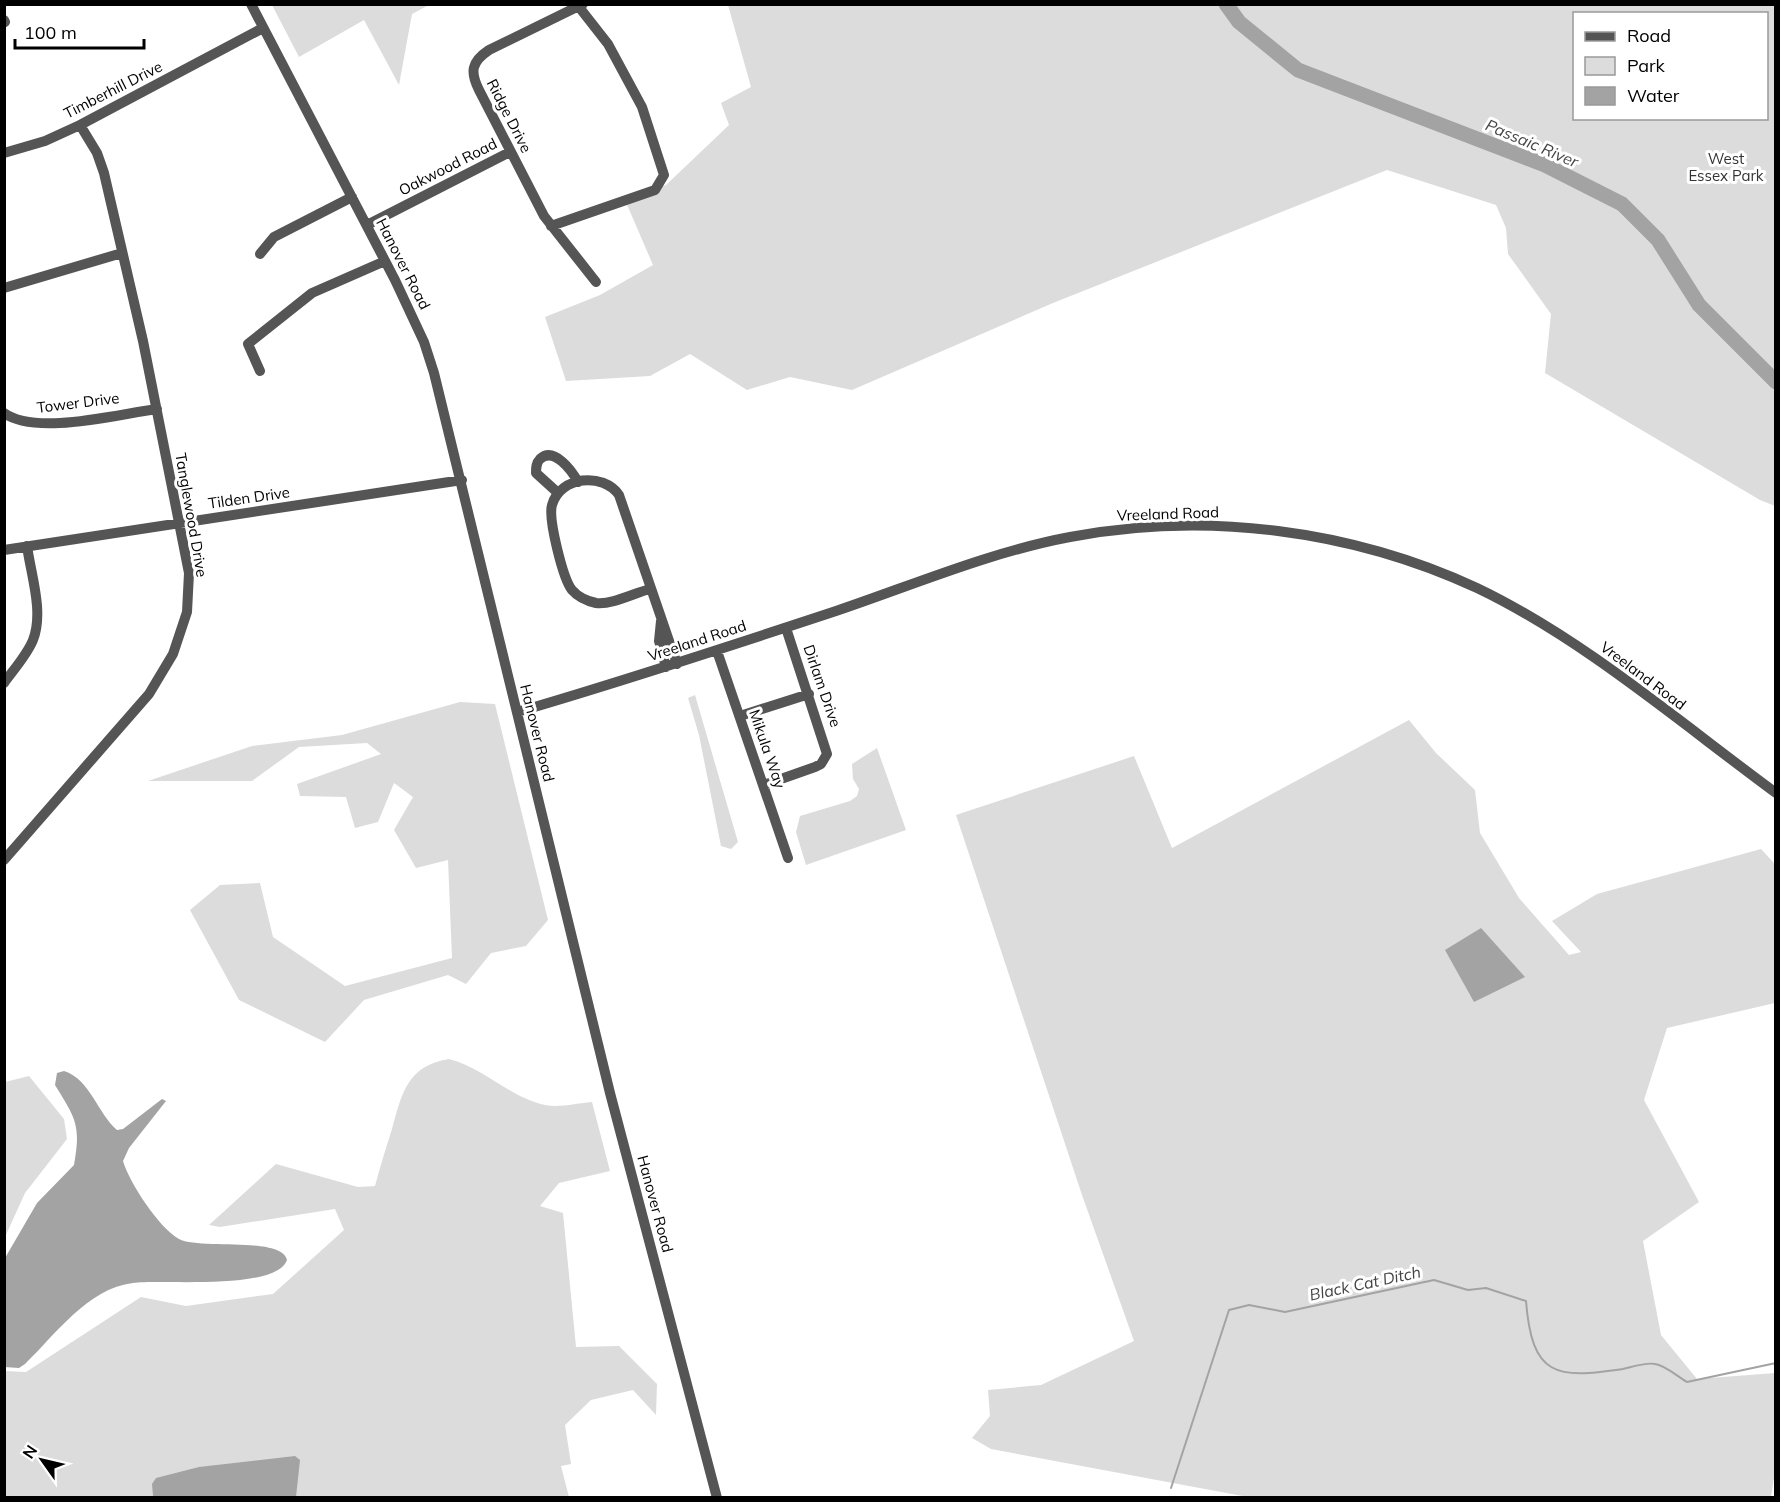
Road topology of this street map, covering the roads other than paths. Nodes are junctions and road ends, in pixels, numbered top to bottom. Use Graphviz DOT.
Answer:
graph roads {
  1 [pos="251,4"];
  2 [pos="581,6"];
  3 [pos="263,28"];
  4 [pos="80,125"];
  5 [pos="510,152"];
  6 [pos="4,153"];
  7 [pos="352,197"];
  8 [pos="367,225"];
  9 [pos="551,226"];
  10 [pos="122,253"];
  11 [pos="260,254"];
  12 [pos="386,261"];
  13 [pos="596,282"];
  14 [pos="4,288"];
  15 [pos="260,370"];
  16 [pos="157,409"];
  17 [pos="4,413"];
  18 [pos="462,480"];
  19 [pos="578,482"];
  20 [pos="558,493"];
  21 [pos="179,524"];
  22 [pos="27,546"];
  23 [pos="4,550"];
  24 [pos="650,589"];
  25 [pos="786,627"];
  26 [pos="717,651"];
  27 [pos="671,665"];
  28 [pos="4,683"];
  29 [pos="809,694"];
  30 [pos="517,712"];
  31 [pos="740,716"];
  32 [pos="764,785"];
  33 [pos="1776,793"];
  34 [pos="788,858"];
  35 [pos="4,860"];
  36 [pos="717,1497"];
  1 -- 3 [label="street, Hanover Road"];
  2 -- 5 [label="street, Ridge Drive"];
  2 -- 9 [label="street"];
  3 -- 4 [label="street, Timberhill Drive"];
  3 -- 7 [label="street, Hanover Road"];
  4 -- 6 [label="street, Timberhill Drive"];
  4 -- 10 [label="street, Tanglewood Drive"];
  5 -- 8 [label="street, Oakwood Road"];
  5 -- 9 [label="street, Ridge Drive"];
  7 -- 8 [label="street, Hanover Road"];
  7 -- 11 [label="street"];
  8 -- 12 [label="street, Hanover Road"];
  9 -- 13 [label="street, Ridge Drive"];
  10 -- 14 [label="street"];
  10 -- 16 [label="street, Tanglewood Drive"];
  12 -- 15 [label="street"];
  12 -- 18 [label="street, Hanover Road"];
  16 -- 17 [label="street, Tower Drive"];
  16 -- 21 [label="street, Tanglewood Drive"];
  18 -- 21 [label="street, Tilden Drive"];
  18 -- 30 [label="street, Hanover Road"];
  19 -- 20 [label="street"];
  19 -- 20 [label="street"];
  19 -- 24 [label="street"];
  20 -- 24 [label="street"];
  21 -- 22 [label="street, Tilden Drive"];
  21 -- 35 [label="street, Tanglewood Drive"];
  22 -- 23 [label="street, Tilden Drive"];
  22 -- 28 [label="street"];
  24 -- 27 [label="street"];
  25 -- 26 [label="street, Vreeland Road"];
  25 -- 29 [label="street, Dirlam Drive"];
  25 -- 33 [label="street, Vreeland Road"];
  26 -- 27 [label="street, Vreeland Road"];
  26 -- 31 [label="street, Mikula Way"];
  27 -- 30 [label="street, Vreeland Road"];
  29 -- 31 [label="street"];
  29 -- 32 [label="street, Dirlam Drive"];
  30 -- 36 [label="street, Hanover Road"];
  31 -- 32 [label="street, Mikula Way"];
  32 -- 34 [label="street, Mikula Way"];
}
